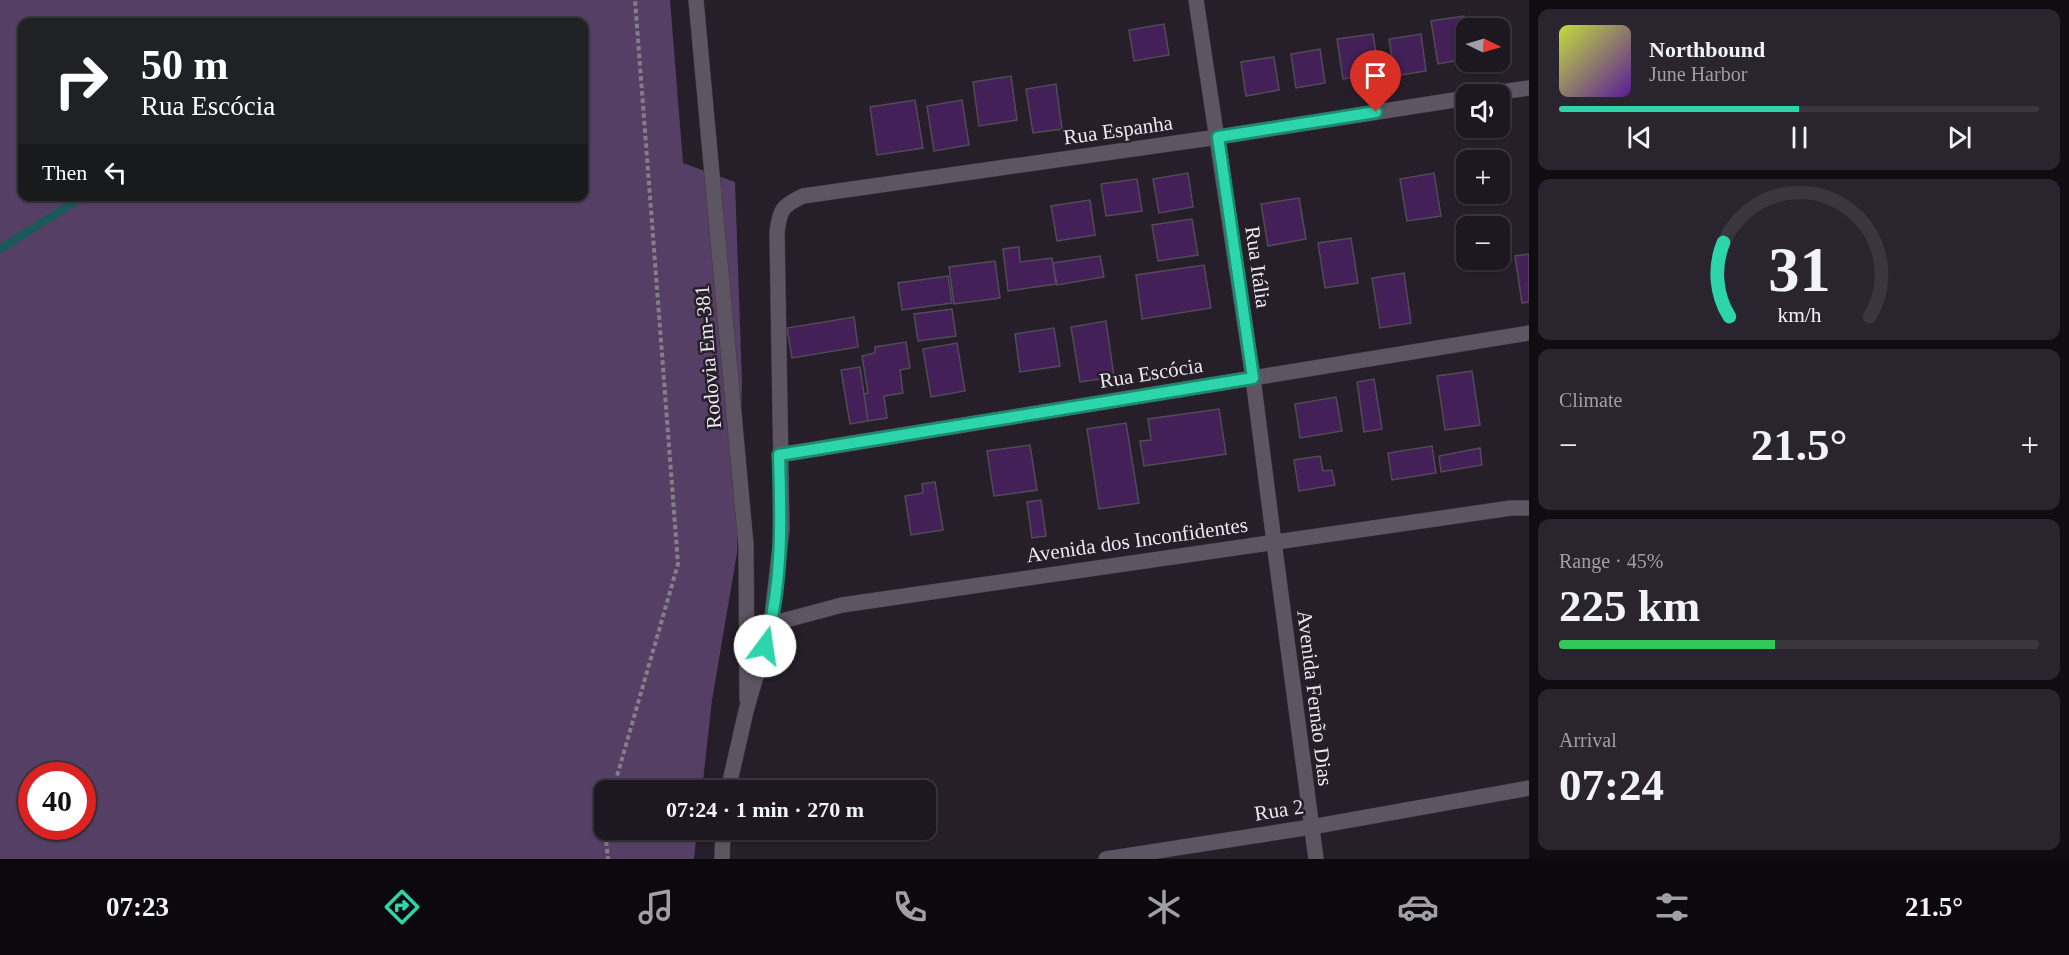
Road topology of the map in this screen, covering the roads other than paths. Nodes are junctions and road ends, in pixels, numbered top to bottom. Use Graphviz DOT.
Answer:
graph roads {
  1 [pos="696,0"];
  2 [pos="1196,0"];
  3 [pos="1529,88"];
  4 [pos="1510,91"];
  5 [pos="1456,100"];
  6 [pos="1218,137"];
  7 [pos="780,212"];
  8 [pos="1529,333"];
  9 [pos="1253,378"];
  10 [pos="779,455"];
  11 [pos="1529,502"];
  12 [pos="1511,508"];
  13 [pos="1529,508"];
  14 [pos="1274,542"];
  15 [pos="771,624"];
  16 [pos="746,711"];
  17 [pos="730,780"];
  18 [pos="1529,788"];
  19 [pos="1311,827"];
  20 [pos="723,840"];
  21 [pos="722,859"];
  22 [pos="1106,859"];
  23 [pos="1316,859"];
  1 -- 16 [label="street, Rodovia Em-381"];
  2 -- 6 [label="street, Rua Itália"];
  3 -- 4 [label="street"];
  5 -- 6 [label="street, Rua Espanha"];
  6 -- 7 [label="street, Rua Espanha"];
  6 -- 9 [label="street, Rua Itália"];
  7 -- 10 [label="street, Rodovia Em-381"];
  8 -- 9 [label="street, Rua Escócia"];
  9 -- 10 [label="street, Rua Escócia"];
  9 -- 14 [label="street, Rua Itália"];
  10 -- 15 [label="street, Rodovia Em-381"];
  11 -- 12 [label="street, Avenida dos Inconfidentes"];
  12 -- 13 [label="street, Avenida dos Inconfidentes"];
  12 -- 14 [label="street, Avenida dos Inconfidentes"];
  14 -- 15 [label="street, Avenida dos Inconfidentes"];
  14 -- 19 [label="street, Avenida Fernão Dias"];
  15 -- 16 [label="street, Rodovia Em-381"];
  16 -- 17 [label="street, Rodovia Em-381"];
  18 -- 19 [label="street, Rua 2"];
  19 -- 22 [label="street, Rua 2"];
  19 -- 23 [label="street, Avenida Fernão Dias"];
  20 -- 21 [label="street"];
}
